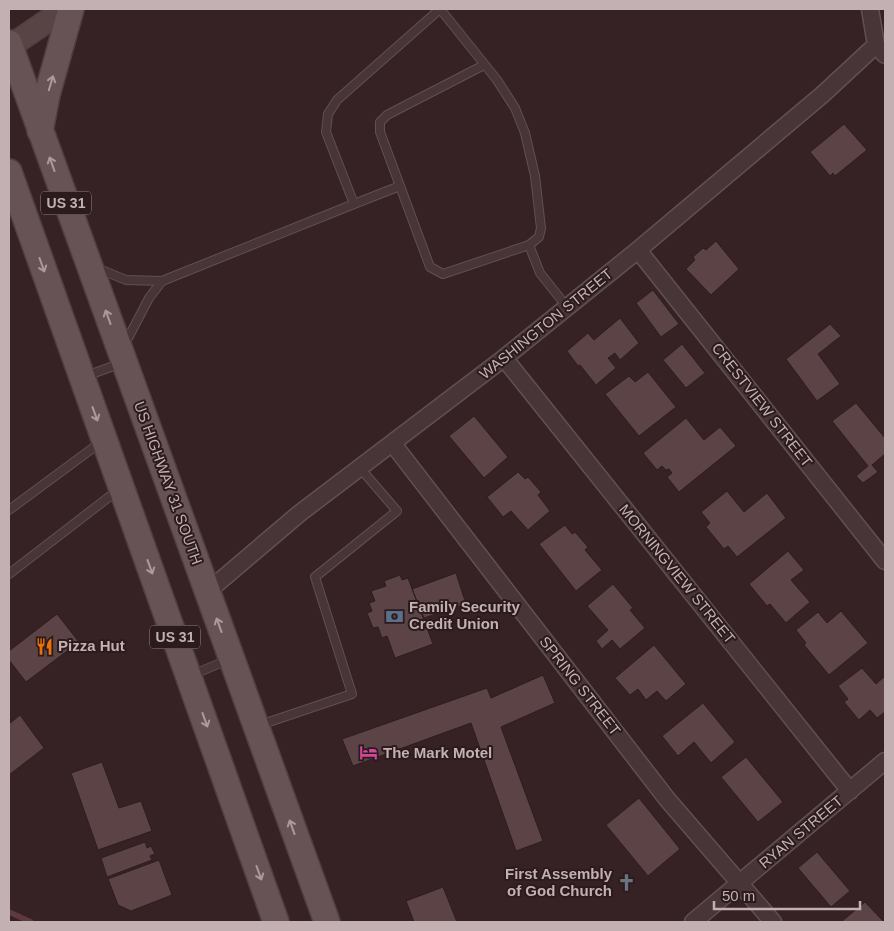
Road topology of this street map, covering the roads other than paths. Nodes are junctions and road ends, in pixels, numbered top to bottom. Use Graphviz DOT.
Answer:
graph roads {
  1 [pos="65,9"];
  2 [pos="71,9"];
  3 [pos="440,9"];
  4 [pos="870,9"];
  5 [pos="9,45"];
  6 [pos="881,50"];
  7 [pos="484,65"];
  8 [pos="40,131"];
  9 [pos="11,185"];
  10 [pos="400,186"];
  11 [pos="354,204"];
  12 [pos="529,245"];
  13 [pos="638,250"];
  14 [pos="89,264"];
  15 [pos="162,281"];
  16 [pos="567,308"];
  17 [pos="504,358"];
  18 [pos="123,359"];
  19 [pos="82,378"];
  20 [pos="104,440"];
  21 [pos="393,444"];
  22 [pos="360,468"];
  23 [pos="122,488"];
  24 [pos="9,510"];
  25 [pos="885,561"];
  26 [pos="9,574"];
  27 [pos="207,592"];
  28 [pos="231,658"];
  29 [pos="189,676"];
  30 [pos="256,726"];
  31 [pos="885,761"];
  32 [pos="850,791"];
  33 [pos="739,883"];
  34 [pos="276,922"];
  35 [pos="327,922"];
  36 [pos="693,922"];
  37 [pos="773,922"];
  1 -- 5 [label="main road"];
  8 -- 2 [label="main road, one-way"];
  3 -- 7 [label="lane"];
  3 -- 11 [label="lane"];
  4 -- 6 [label="street"];
  5 -- 8 [label="main road, US HIGHWAY 31 SOUTH / US 31"];
  6 -- 13 [label="street, WASHINGTON STREET"];
  7 -- 10 [label="lane"];
  7 -- 12 [label="lane"];
  14 -- 8 [label="main road, US HIGHWAY 31 SOUTH / US 31, one-way"];
  9 -- 19 [label="main road, US 31, one-way"];
  10 -- 11 [label="lane"];
  10 -- 12 [label="lane"];
  11 -- 15 [label="lane"];
  12 -- 16 [label="lane"];
  13 -- 16 [label="street, WASHINGTON STREET"];
  13 -- 25 [label="street, CRESTVIEW STREET"];
  14 -- 15 [label="lane"];
  18 -- 14 [label="main road, US HIGHWAY 31 SOUTH / US 31, one-way"];
  15 -- 18 [label="lane"];
  16 -- 17 [label="street, WASHINGTON STREET"];
  17 -- 21 [label="street, WASHINGTON STREET"];
  17 -- 32 [label="street, MORNINGVIEW STREET"];
  18 -- 19 [label="lane"];
  18 -- 27 [label="main road, US HIGHWAY 31 SOUTH / US 31"];
  19 -- 20 [label="main road, US 31, one-way"];
  20 -- 23 [label="main road, US 31"];
  20 -- 24 [label="lane"];
  21 -- 22 [label="street, WASHINGTON STREET"];
  21 -- 33 [label="street, SPRING STREET"];
  22 -- 27 [label="street, WASHINGTON STREET"];
  22 -- 30 [label="lane"];
  23 -- 26 [label="lane"];
  23 -- 29 [label="main road, US 31, one-way"];
  28 -- 27 [label="main road, US HIGHWAY 31 SOUTH / US 31, one-way"];
  28 -- 29 [label="lane"];
  28 -- 30 [label="main road, US HIGHWAY 31 SOUTH / US 31"];
  29 -- 34 [label="main road, US 31, one-way"];
  35 -- 30 [label="main road, US HIGHWAY 31 SOUTH / US 31, one-way"];
  31 -- 32 [label="street, RYAN STREET"];
  32 -- 33 [label="street, RYAN STREET"];
  33 -- 36 [label="street, RYAN STREET"];
  33 -- 37 [label="street, SPRING STREET"];
}
